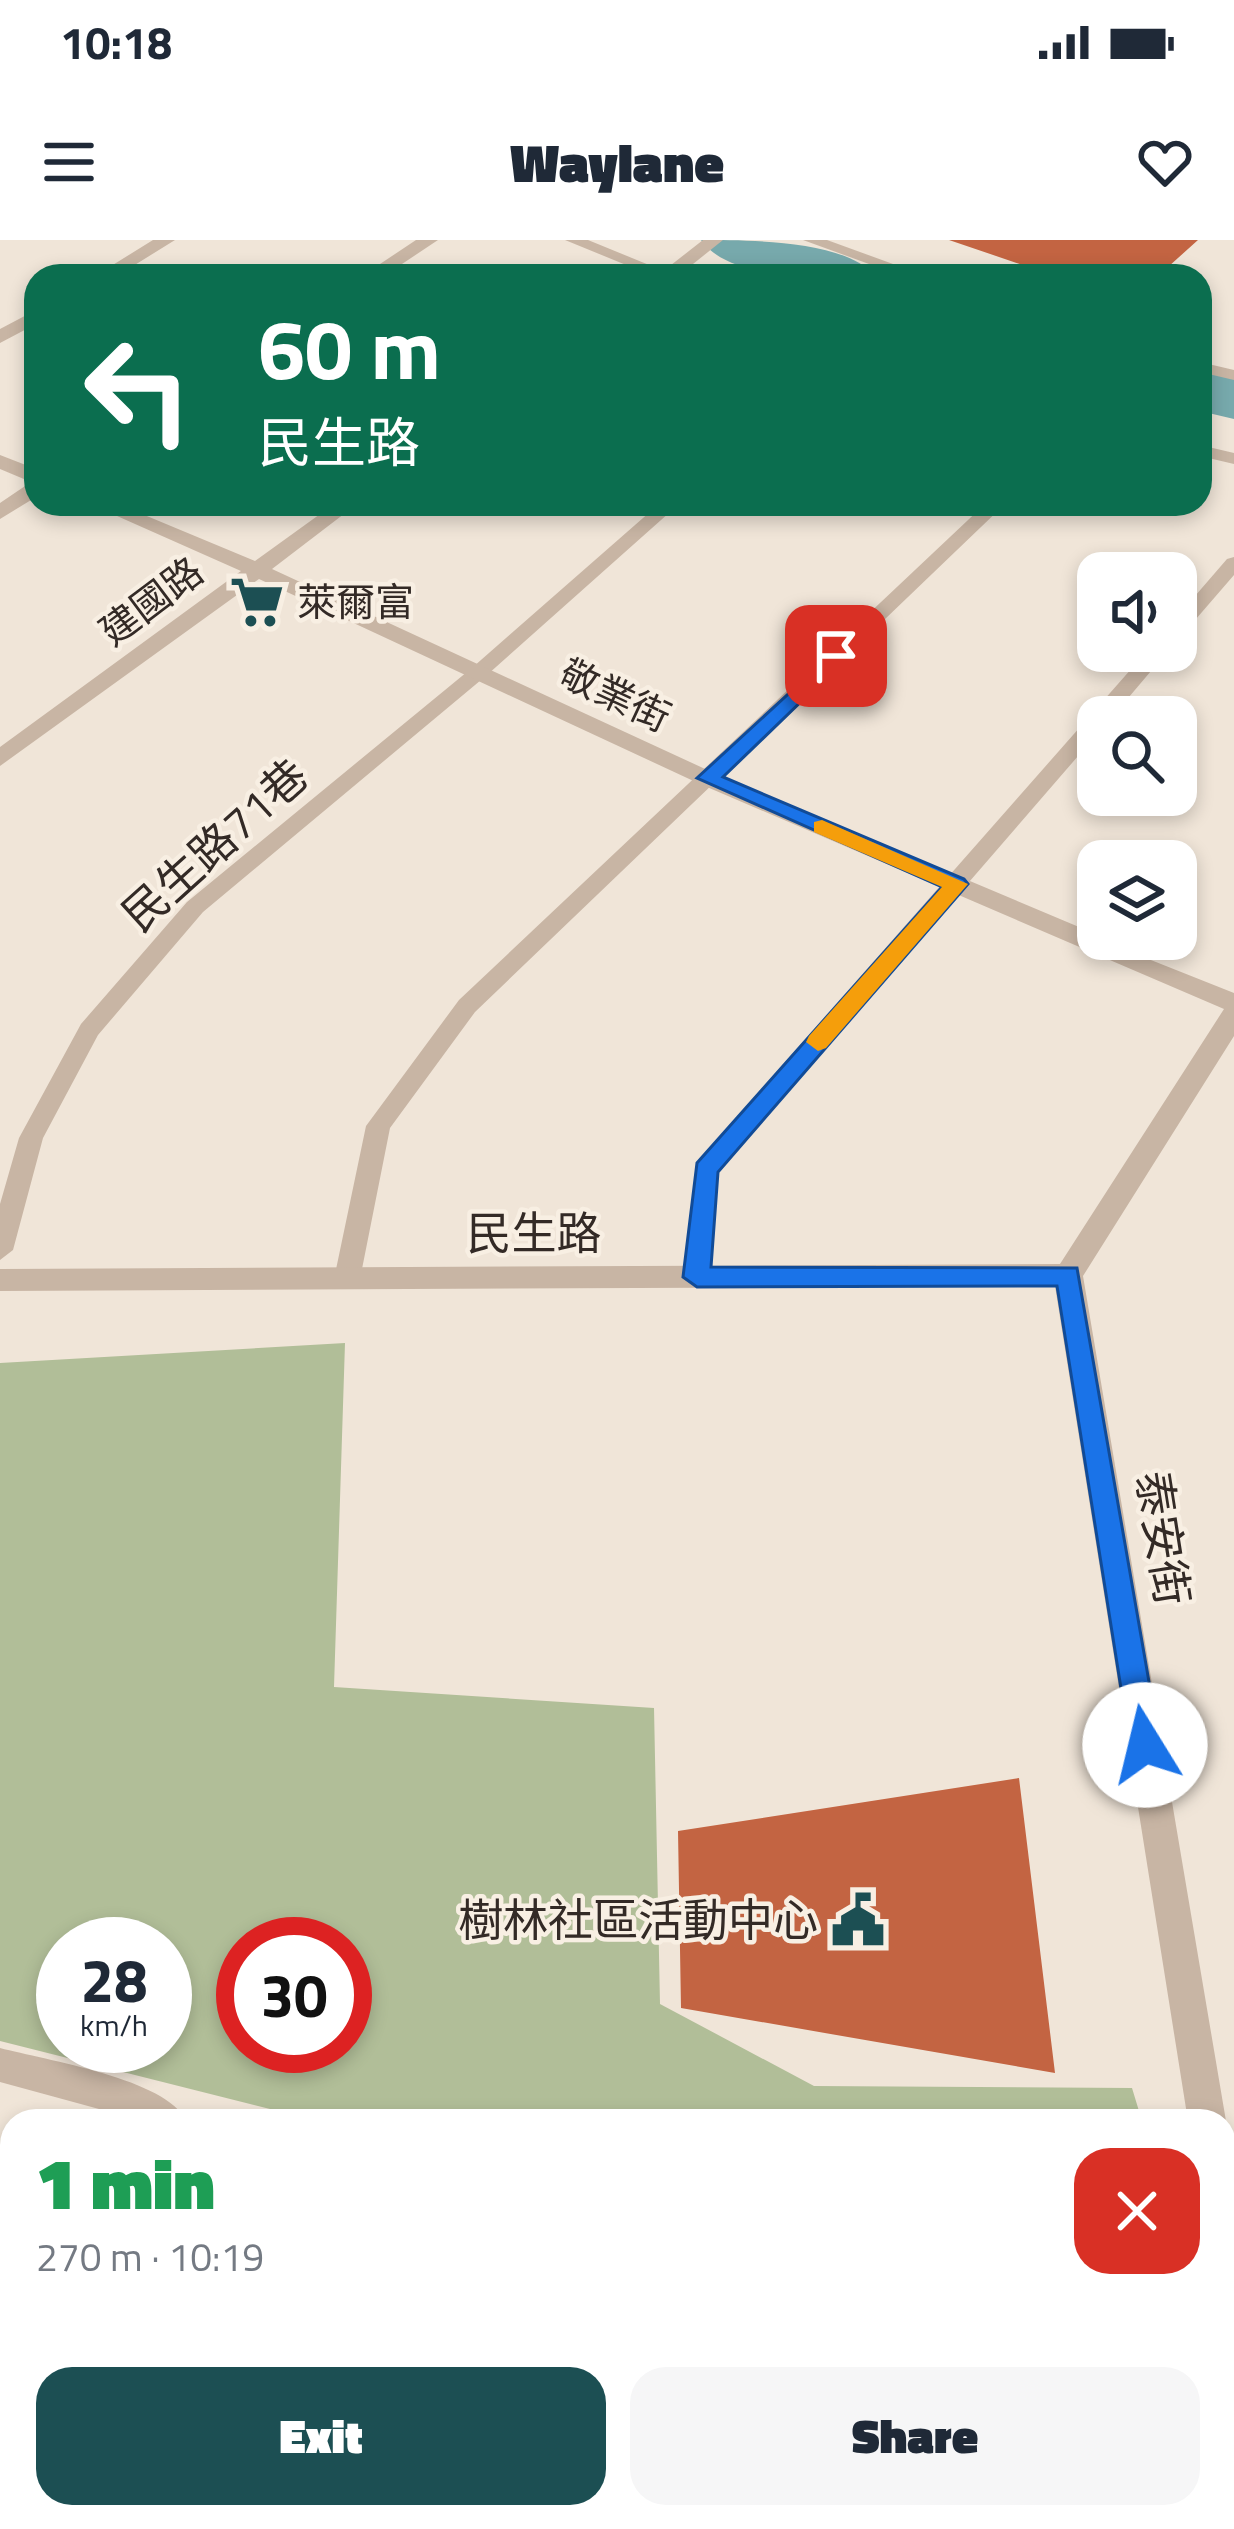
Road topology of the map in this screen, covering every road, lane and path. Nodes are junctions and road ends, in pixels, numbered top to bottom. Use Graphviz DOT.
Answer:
graph roads {
  1 [pos="166,240"];
  2 [pos="429,240"];
  3 [pos="573,240"];
  4 [pos="714,240"];
  5 [pos="811,240"];
  6 [pos="125,264"];
  7 [pos="390,264"];
  8 [pos="638,264"];
  9 [pos="682,264"];
  10 [pos="882,264"];
  11 [pos="129,516"];
  12 [pos="329,516"];
  13 [pos="656,516"];
  14 [pos="983,516"];
  15 [pos="1234,563"];
  16 [pos="255,569"];
  17 [pos="1197,606"];
  18 [pos="479,671"];
  19 [pos="1140,672"];
  20 [pos="1119,696"];
  21 [pos="1077,744"];
  22 [pos="0,758"];
  23 [pos="708,778"];
  24 [pos="956,884"];
  25 [pos="1234,1004"];
  26 [pos="1234,1015"];
  27 [pos="0,1250"];
  28 [pos="1068,1276"];
  29 [pos="697,1277"];
  30 [pos="347,1279"];
  31 [pos="0,1280"];
  32 [pos="0,2066"];
  33 [pos="155,2109"];
  34 [pos="1205,2109"];
  1 -- 6 [label="street"];
  2 -- 7 [label="street"];
  3 -- 8 [label="lane"];
  4 -- 9 [label="street"];
  5 -- 10 [label="lane"];
  11 -- 16 [label="street, 敬業街"];
  12 -- 16 [label="street, 建國路"];
  13 -- 18 [label="lane, 民生路71巷"];
  14 -- 23 [label="lane"];
  15 -- 17 [label="lane"];
  16 -- 18 [label="street, 敬業街"];
  16 -- 22 [label="street, 建國路"];
  18 -- 23 [label="street, 敬業街"];
  18 -- 27 [label="lane, 民生路71巷"];
  19 -- 20 [label="lane"];
  21 -- 24 [label="lane"];
  23 -- 24 [label="street, 敬業街"];
  23 -- 30 [label="lane"];
  24 -- 25 [label="street, 敬業街"];
  24 -- 29 [label="lane"];
  26 -- 28 [label="street"];
  28 -- 29 [label="street, 民生路"];
  28 -- 34 [label="street, 泰安街"];
  29 -- 30 [label="street, 民生路"];
  30 -- 31 [label="street, 民生路"];
  32 -- 33 [label="lane"];
}
